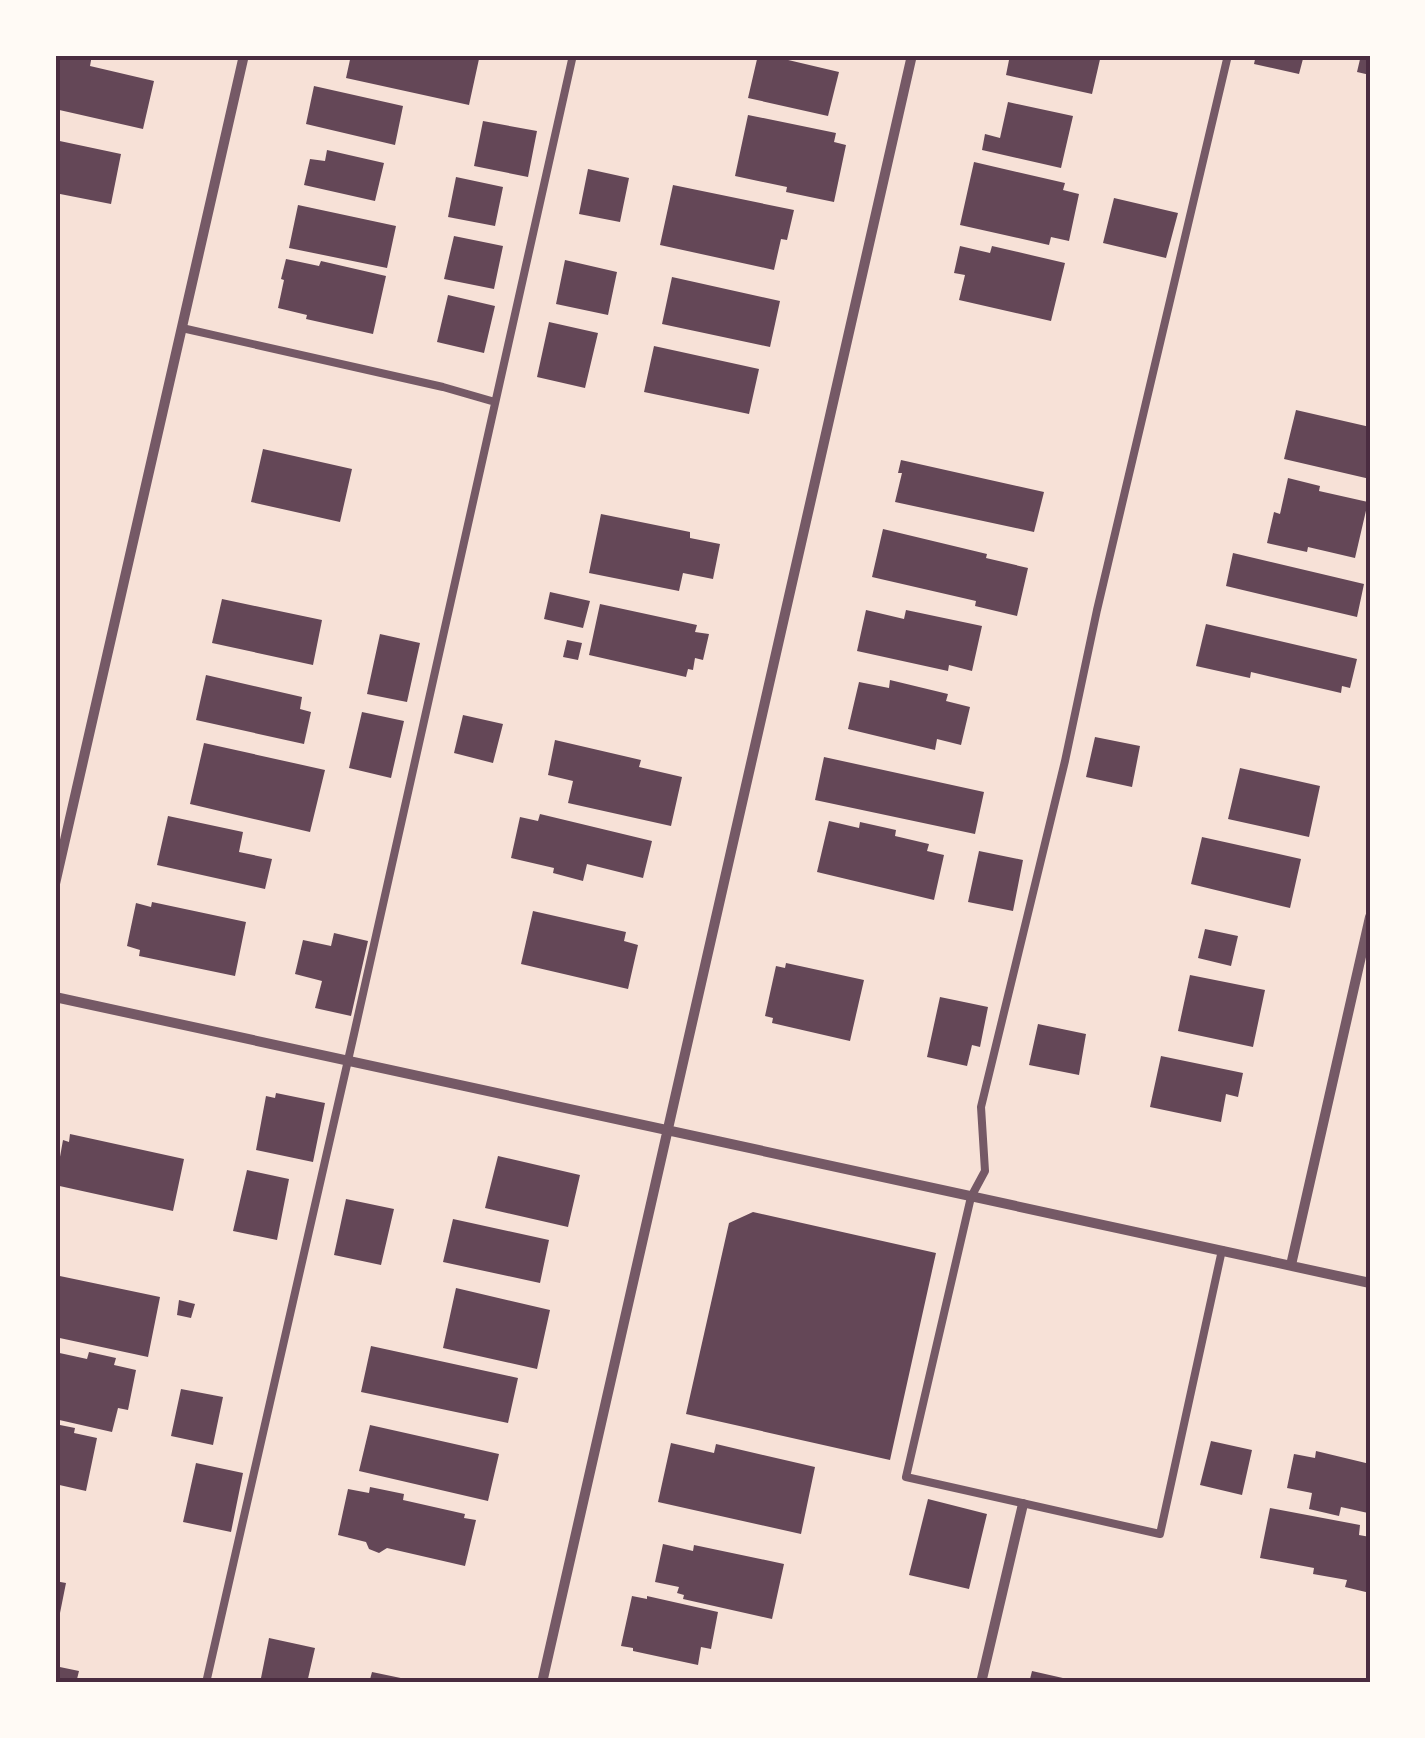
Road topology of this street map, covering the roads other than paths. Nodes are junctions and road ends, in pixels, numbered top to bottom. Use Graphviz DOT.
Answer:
graph roads {
  1 [pos="244,55"];
  2 [pos="573,55"];
  3 [pos="912,55"];
  4 [pos="1228,55"];
  5 [pos="182,328"];
  6 [pos="496,402"];
  7 [pos="55,884"];
  8 [pos="1370,917"];
  9 [pos="55,996"];
  10 [pos="348,1061"];
  11 [pos="668,1131"];
  12 [pos="971,1197"];
  13 [pos="1222,1250"];
  14 [pos="1291,1264"];
  15 [pos="1370,1283"];
  16 [pos="1023,1504"];
  17 [pos="206,1683"];
  18 [pos="542,1683"];
  19 [pos="982,1683"];
  1 -- 5 [label="street"];
  2 -- 6 [label="lane"];
  3 -- 11 [label="street"];
  4 -- 12 [label="lane"];
  5 -- 6 [label="lane"];
  5 -- 7 [label="street"];
  6 -- 10 [label="lane"];
  8 -- 14 [label="street"];
  9 -- 10 [label="street"];
  10 -- 11 [label="street"];
  10 -- 17 [label="lane"];
  11 -- 12 [label="street"];
  11 -- 18 [label="street"];
  12 -- 13 [label="street"];
  12 -- 16 [label="lane"];
  13 -- 14 [label="street"];
  13 -- 16 [label="lane"];
  14 -- 15 [label="street"];
  16 -- 19 [label="street"];
}
